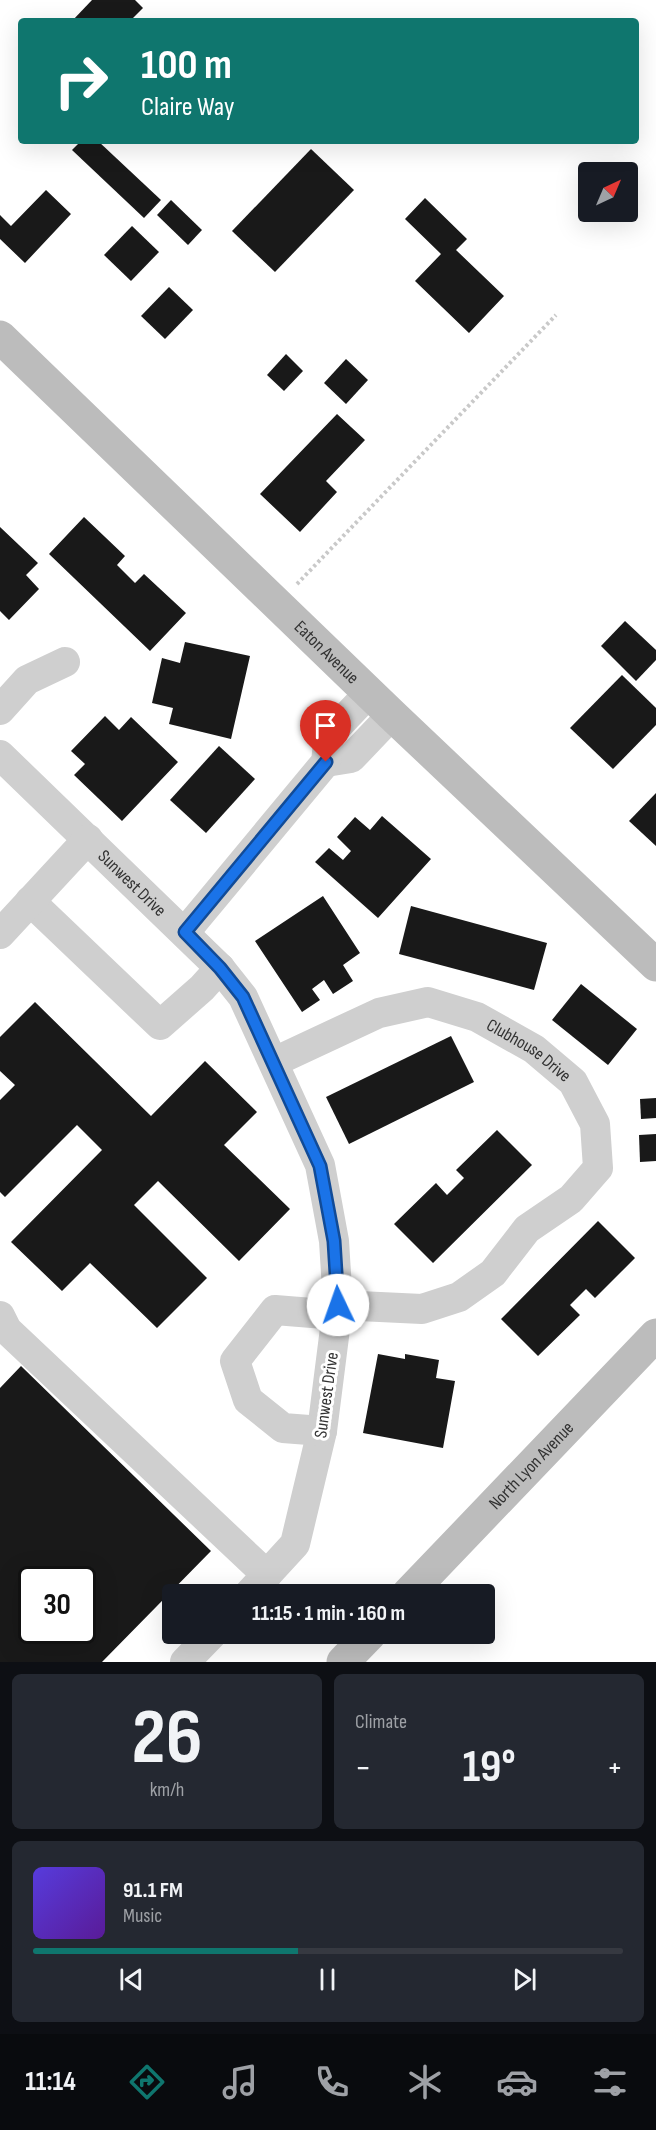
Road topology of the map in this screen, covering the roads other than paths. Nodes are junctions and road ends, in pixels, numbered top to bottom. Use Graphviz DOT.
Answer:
graph roads {
  1 [pos="0,337"];
  2 [pos="65,662"];
  3 [pos="381,704"];
  4 [pos="0,710"];
  5 [pos="0,755"];
  6 [pos="88,839"];
  7 [pos="30,901"];
  8 [pos="185,932"];
  9 [pos="0,934"];
  10 [pos="656,965"];
  11 [pos="220,968"];
  12 [pos="274,1062"];
  13 [pos="338,1310"];
  14 [pos="0,1316"];
  15 [pos="656,1335"];
  16 [pos="322,1431"];
  17 [pos="257,1584"];
  18 [pos="259,1584"];
  19 [pos="418,1584"];
  20 [pos="202,1644"];
  21 [pos="360,1644"];
  22 [pos="185,1662"];
  23 [pos="343,1662"];
  1 -- 3 [label="street, Eaton Avenue"];
  2 -- 4 [label="street"];
  3 -- 8 [label="street"];
  3 -- 10 [label="street, Eaton Avenue"];
  5 -- 6 [label="street, Sunwest Drive"];
  6 -- 7 [label="street"];
  6 -- 8 [label="street, Sunwest Drive"];
  7 -- 9 [label="street"];
  7 -- 11 [label="street"];
  8 -- 11 [label="street, Sunwest Drive"];
  11 -- 12 [label="street, Sunwest Drive"];
  12 -- 13 [label="street, Sunwest Drive"];
  12 -- 13 [label="street, Clubhouse Drive"];
  13 -- 16 [label="street, Sunwest Drive"];
  13 -- 16 [label="street, Clubhouse Drive"];
  14 -- 17 [label="street"];
  15 -- 19 [label="street, North Lyon Avenue"];
  16 -- 18 [label="street, Sunwest Drive"];
  20 -- 22 [label="street"];
  21 -- 23 [label="street"];
}
